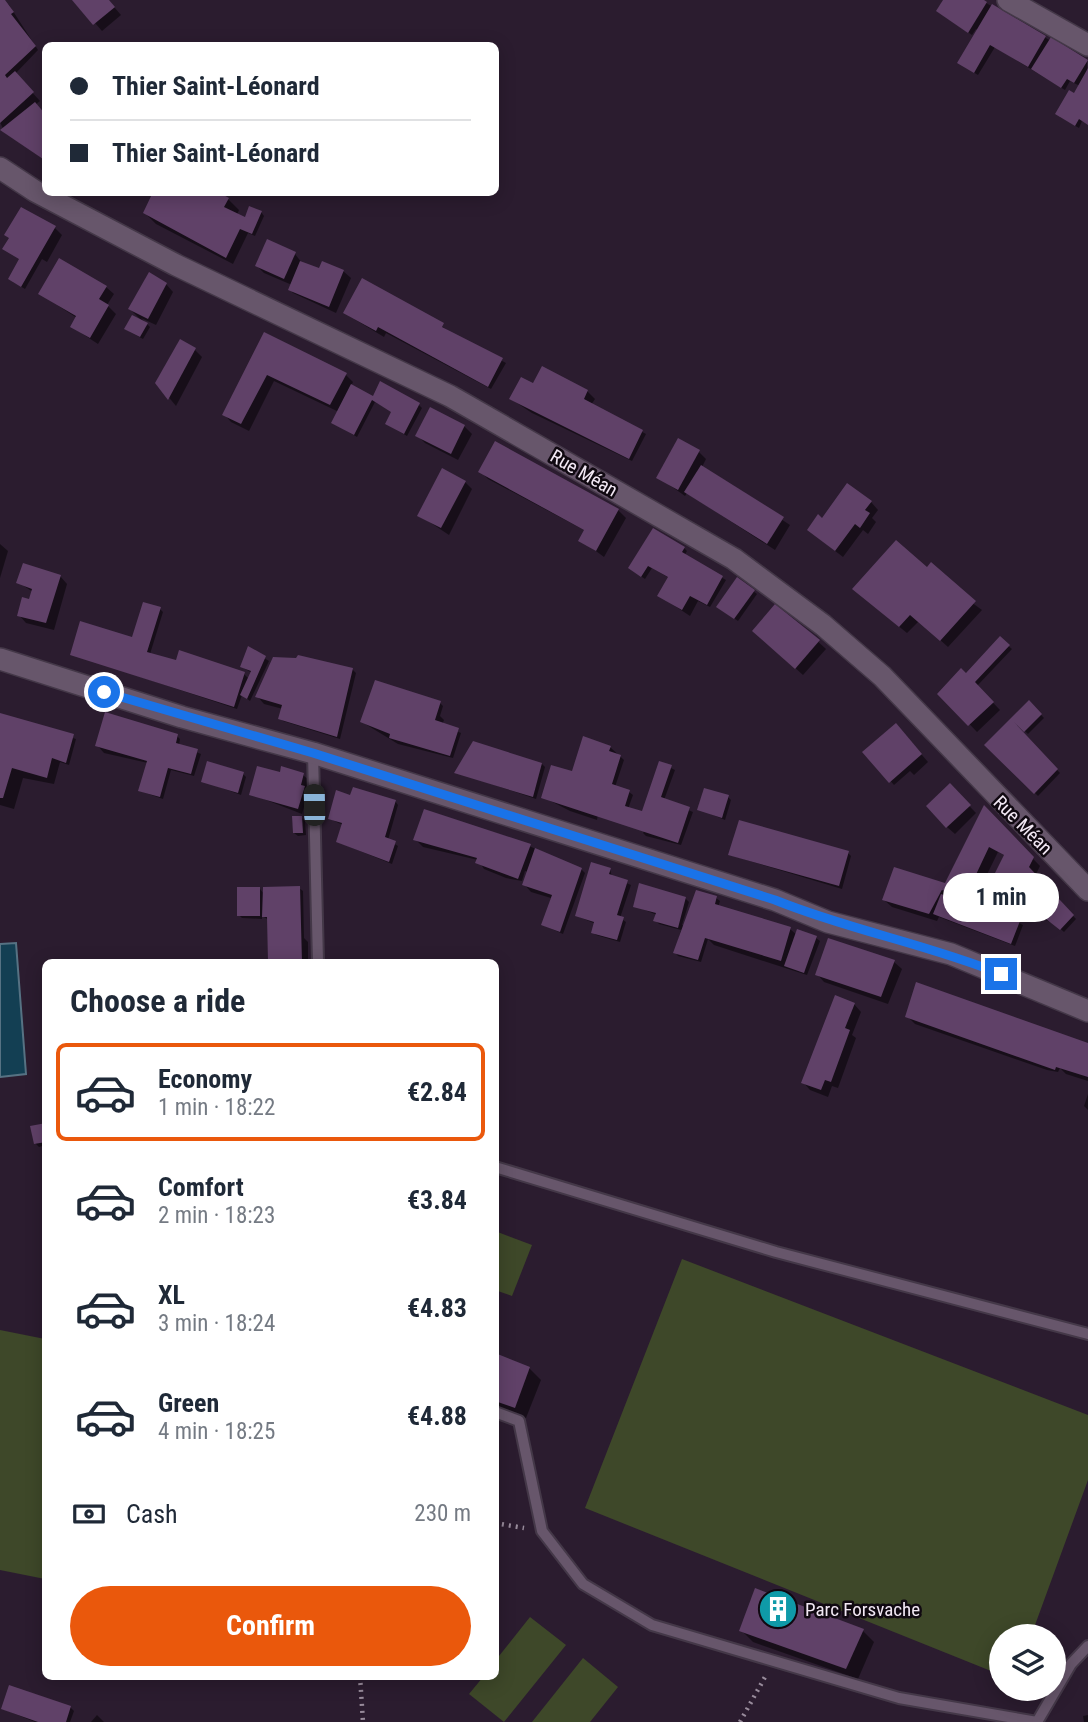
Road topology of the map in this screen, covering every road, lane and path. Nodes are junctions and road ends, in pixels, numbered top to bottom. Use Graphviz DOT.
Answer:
graph roads {
  1 [pos="1008,0"];
  2 [pos="1088,45"];
  3 [pos="0,167"];
  4 [pos="42,195"];
  5 [pos="45,196"];
  6 [pos="0,659"];
  7 [pos="313,753"];
  8 [pos="1088,890"];
  9 [pos="318,959"];
  10 [pos="1088,1011"];
  11 [pos="499,1168"];
  12 [pos="1088,1334"];
  13 [pos="499,1414"];
  14 [pos="499,1524"];
  15 [pos="542,1531"];
  16 [pos="1088,1646"];
  17 [pos="774,1661"];
  18 [pos="360,1680"];
  19 [pos="363,1722"];
  20 [pos="740,1722"];
  21 [pos="1037,1722"];
  1 -- 2 [label="street"];
  3 -- 4 [label="street, Rue Méan"];
  5 -- 8 [label="street, Rue Méan"];
  6 -- 7 [label="street"];
  7 -- 9 [label="lane"];
  7 -- 10 [label="street"];
  11 -- 12 [label="lane"];
  13 -- 15 [label="lane"];
  14 -- 15 [label="path"];
  15 -- 17 [label="lane"];
  16 -- 21 [label="lane"];
  17 -- 20 [label="path"];
  17 -- 21 [label="lane"];
  18 -- 19 [label="path"];
}
